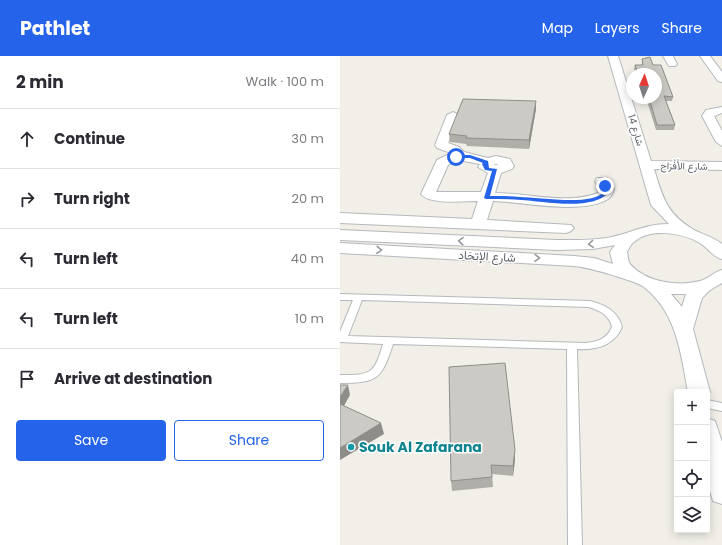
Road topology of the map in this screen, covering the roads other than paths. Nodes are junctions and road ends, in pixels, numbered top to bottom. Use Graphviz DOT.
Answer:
graph roads {
  1 [pos="613,56"];
  2 [pos="705,56"];
  3 [pos="722,79"];
  4 [pos="722,110"];
  5 [pos="453,115"];
  6 [pos="718,126"];
  7 [pos="722,142"];
  8 [pos="458,156"];
  9 [pos="647,165"];
  10 [pos="722,166"];
  11 [pos="602,181"];
  12 [pos="486,198"];
  13 [pos="658,205"];
  14 [pos="340,218"];
  15 [pos="478,224"];
  16 [pos="566,228"];
  17 [pos="692,234"];
  18 [pos="340,235"];
  19 [pos="633,235"];
  20 [pos="715,243"];
  21 [pos="340,248"];
  22 [pos="722,254"];
  23 [pos="722,275"];
  24 [pos="632,276"];
  25 [pos="649,284"];
  26 [pos="703,287"];
  27 [pos="340,297"];
  28 [pos="359,298"];
  29 [pos="685,328"];
  30 [pos="341,339"];
  31 [pos="389,341"];
  32 [pos="572,346"];
  33 [pos="340,379"];
  34 [pos="698,389"];
  35 [pos="710,405"];
  36 [pos="722,407"];
  37 [pos="710,440"];
  38 [pos="722,493"];
  39 [pos="575,545"];
  1 -- 9 [label="street, شارع 14"];
  2 -- 3 [label="street"];
  4 -- 6 [label="street"];
  5 -- 8 [label="street"];
  6 -- 7 [label="street"];
  8 -- 12 [label="street"];
  8 -- 12 [label="street"];
  9 -- 10 [label="street, شارع الأَفْرَاح"];
  9 -- 13 [label="street, شارع 14"];
  11 -- 12 [label="street"];
  12 -- 15 [label="street"];
  13 -- 17 [label="street, شارع 14"];
  13 -- 19 [label="street"];
  14 -- 15 [label="street"];
  15 -- 16 [label="street"];
  17 -- 19 [label="street, شارع الإتحَاد"];
  17 -- 20 [label="street"];
  19 -- 18 [label="street, شارع الإتحَاد, one-way"];
  19 -- 24 [label="street"];
  20 -- 22 [label="street"];
  21 -- 24 [label="street, شارع الإتحَاد, one-way"];
  23 -- 26 [label="street"];
  24 -- 25 [label="street, شارع الإتحَاد"];
  25 -- 26 [label="street"];
  25 -- 29 [label="street"];
  26 -- 29 [label="street"];
  27 -- 28 [label="lane"];
  28 -- 30 [label="lane"];
  28 -- 32 [label="lane"];
  29 -- 34 [label="street"];
  30 -- 31 [label="lane"];
  31 -- 32 [label="lane"];
  31 -- 33 [label="lane"];
  32 -- 39 [label="lane"];
  35 -- 36 [label="lane"];
  37 -- 38 [label="street"];
}
